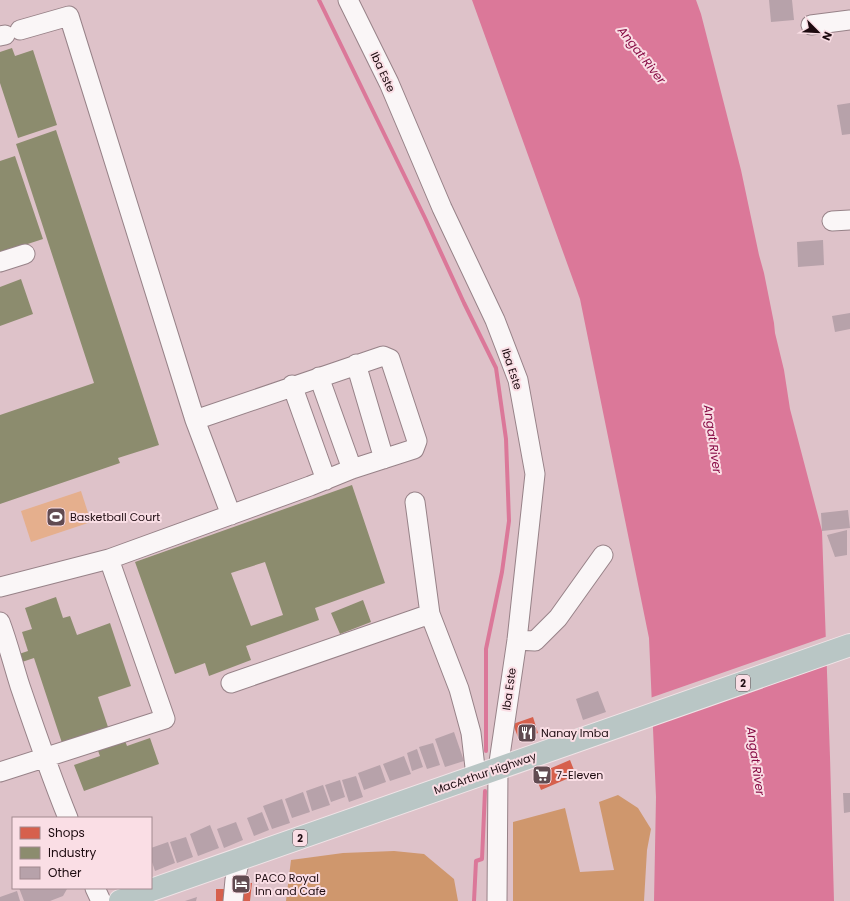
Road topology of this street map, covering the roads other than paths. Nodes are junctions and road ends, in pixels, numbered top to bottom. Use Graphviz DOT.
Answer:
graph roads {
  1 [pos="348,0"];
  2 [pos="850,20"];
  3 [pos="811,25"];
  4 [pos="8,34"];
  5 [pos="25,254"];
  6 [pos="0,262"];
  7 [pos="356,364"];
  8 [pos="318,377"];
  9 [pos="292,385"];
  10 [pos="195,420"];
  11 [pos="384,459"];
  12 [pos="352,469"];
  13 [pos="326,480"];
  14 [pos="415,502"];
  15 [pos="231,515"];
  16 [pos="603,555"];
  17 [pos="109,559"];
  18 [pos="0,587"];
  19 [pos="430,614"];
  20 [pos="0,622"];
  21 [pos="517,640"];
  22 [pos="850,645"];
  23 [pos="7,667"];
  24 [pos="231,683"];
  25 [pos="44,758"];
  26 [pos="498,769"];
  27 [pos="0,772"];
  28 [pos="476,776"];
  29 [pos="68,817"];
  30 [pos="240,859"];
  31 [pos="96,889"];
  32 [pos="101,901"];
  33 [pos="120,901"];
  34 [pos="233,901"];
  35 [pos="497,901"];
  1 -- 21 [label="street, Iba Este"];
  2 -- 3 [label="street"];
  4 -- 10 [label="street"];
  5 -- 6 [label="street"];
  7 -- 8 [label="street"];
  7 -- 11 [label="street"];
  7 -- 11 [label="street"];
  8 -- 9 [label="street"];
  8 -- 12 [label="street"];
  9 -- 10 [label="street"];
  9 -- 13 [label="street"];
  10 -- 15 [label="street"];
  11 -- 12 [label="street"];
  12 -- 13 [label="street"];
  13 -- 15 [label="street"];
  14 -- 19 [label="street"];
  15 -- 17 [label="street"];
  16 -- 21 [label="street"];
  17 -- 18 [label="street"];
  17 -- 25 [label="street"];
  19 -- 24 [label="street"];
  19 -- 28 [label="street"];
  20 -- 23 [label="street"];
  21 -- 26 [label="street, Iba Este"];
  22 -- 26 [label="highway, MacArthur Highway / 2"];
  23 -- 25 [label="street"];
  25 -- 27 [label="street"];
  25 -- 29 [label="street"];
  26 -- 28 [label="highway, MacArthur Highway / 2"];
  26 -- 35 [label="street, Iba Este"];
  28 -- 30 [label="highway, MacArthur Highway / 2"];
  30 -- 33 [label="highway, MacArthur Highway / 2"];
  30 -- 34 [label="street"];
  31 -- 32 [label="street"];
}
